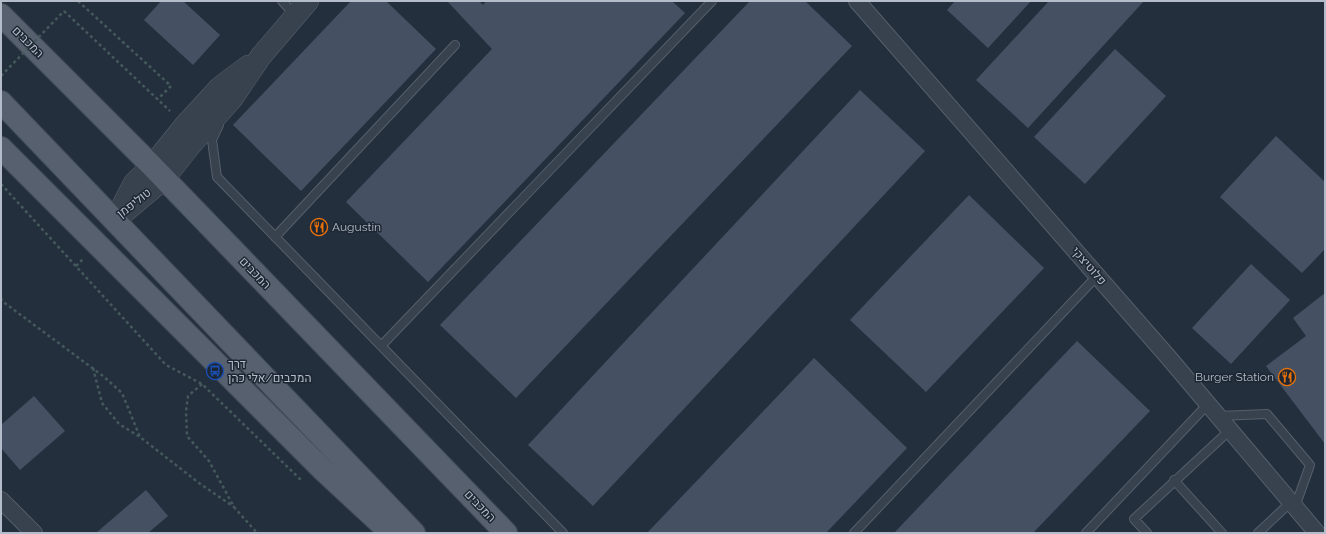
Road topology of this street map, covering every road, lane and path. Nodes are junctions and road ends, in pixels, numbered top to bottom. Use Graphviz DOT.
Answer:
graph roads {
  1 [pos="78,1"];
  2 [pos="857,1"];
  3 [pos="711,2"];
  4 [pos="295,6"];
  5 [pos="1,15"];
  6 [pos="455,45"];
  7 [pos="261,56"];
  8 [pos="1,76"];
  9 [pos="232,99"];
  10 [pos="158,100"];
  11 [pos="1,102"];
  12 [pos="185,125"];
  13 [pos="1,148"];
  14 [pos="158,173"];
  15 [pos="1,184"];
  16 [pos="115,220"];
  17 [pos="275,237"];
  18 [pos="1097,276"];
  19 [pos="1,300"];
  20 [pos="381,346"];
  21 [pos="93,368"];
  22 [pos="202,384"];
  23 [pos="1208,404"];
  24 [pos="1218,416"];
  25 [pos="1230,430"];
  26 [pos="140,437"];
  27 [pos="1174,480"];
  28 [pos="304,483"];
  29 [pos="1,500"];
  30 [pos="1293,505"];
  31 [pos="234,507"];
  32 [pos="34,533"];
  33 [pos="257,533"];
  34 [pos="391,533"];
  35 [pos="414,533"];
  36 [pos="506,533"];
  37 [pos="564,533"];
  38 [pos="854,533"];
  39 [pos="1086,533"];
  40 [pos="1147,533"];
  41 [pos="1222,533"];
  42 [pos="1258,533"];
  43 [pos="1317,533"];
  1 -- 10 [label="path"];
  2 -- 18 [label="street, פלוטיצקי"];
  3 -- 20 [label="lane"];
  4 -- 7 [label="street, טוליפמן"];
  5 -- 14 [label="main road, המכבים"];
  6 -- 17 [label="lane"];
  7 -- 9 [label="street, טוליפמן"];
  7 -- 12 [label="street, טוליפמן"];
  8 -- 10 [label="path, bridge"];
  9 -- 14 [label="street, טוליפמן"];
  9 -- 17 [label="lane"];
  10 -- 12 [label="path"];
  11 -- 16 [label="main road"];
  12 -- 14 [label="street, טוליפמן"];
  13 -- 34 [label="main road"];
  14 -- 16 [label="street, טוליפמן"];
  14 -- 36 [label="main road, המכבים"];
  15 -- 22 [label="path"];
  16 -- 35 [label="main road"];
  17 -- 20 [label="lane"];
  18 -- 23 [label="street, פלוטיצקי"];
  18 -- 38 [label="lane"];
  19 -- 21 [label="path"];
  20 -- 37 [label="lane"];
  21 -- 26 [label="path"];
  21 -- 26 [label="path"];
  22 -- 28 [label="path"];
  22 -- 31 [label="path"];
  23 -- 24 [label="street, פלוטיצקי"];
  23 -- 39 [label="lane"];
  24 -- 25 [label="street, פלוטיצקי"];
  24 -- 30 [label="lane"];
  25 -- 27 [label="lane"];
  25 -- 30 [label="street, פלוטיצקי"];
  26 -- 31 [label="path"];
  27 -- 40 [label="lane"];
  27 -- 41 [label="lane"];
  29 -- 32 [label="street"];
  30 -- 42 [label="lane"];
  30 -- 43 [label="street, פלוטיצקי"];
  31 -- 33 [label="path"];
}
